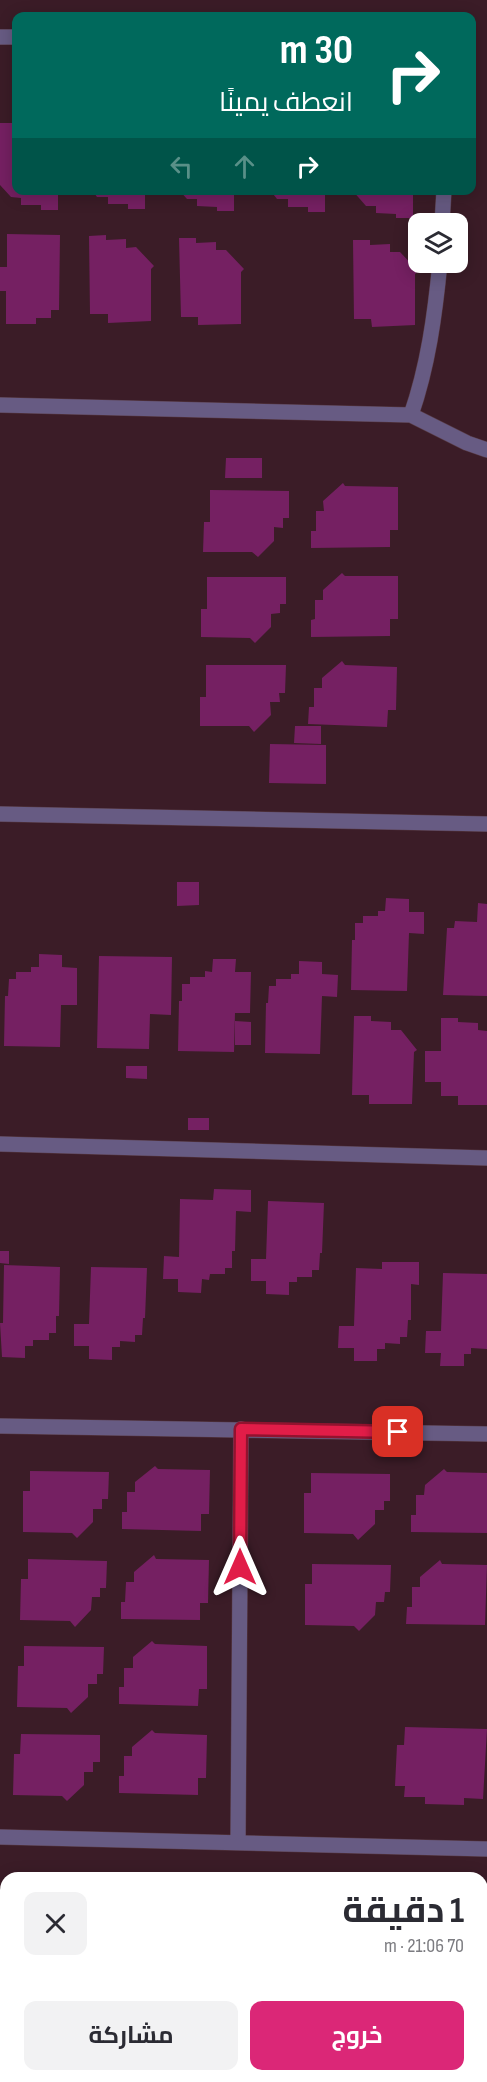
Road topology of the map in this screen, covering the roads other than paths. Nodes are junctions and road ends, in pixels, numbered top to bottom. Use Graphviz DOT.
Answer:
graph roads {
  1 [pos="444,195"];
  2 [pos="443,213"];
  3 [pos="439,273"];
  4 [pos="0,405"];
  5 [pos="411,415"];
  6 [pos="487,450"];
  7 [pos="0,814"];
  8 [pos="487,824"];
  9 [pos="0,1144"];
  10 [pos="487,1158"];
  11 [pos="0,1426"];
  12 [pos="241,1429"];
  13 [pos="487,1434"];
  14 [pos="0,1836"];
  15 [pos="238,1843"];
  16 [pos="487,1849"];
  1 -- 2 [label="street"];
  3 -- 5 [label="street"];
  4 -- 5 [label="street"];
  5 -- 6 [label="street"];
  7 -- 8 [label="street"];
  9 -- 10 [label="street"];
  11 -- 12 [label="street"];
  12 -- 13 [label="street"];
  12 -- 15 [label="street"];
  14 -- 15 [label="street"];
  15 -- 16 [label="street"];
}
